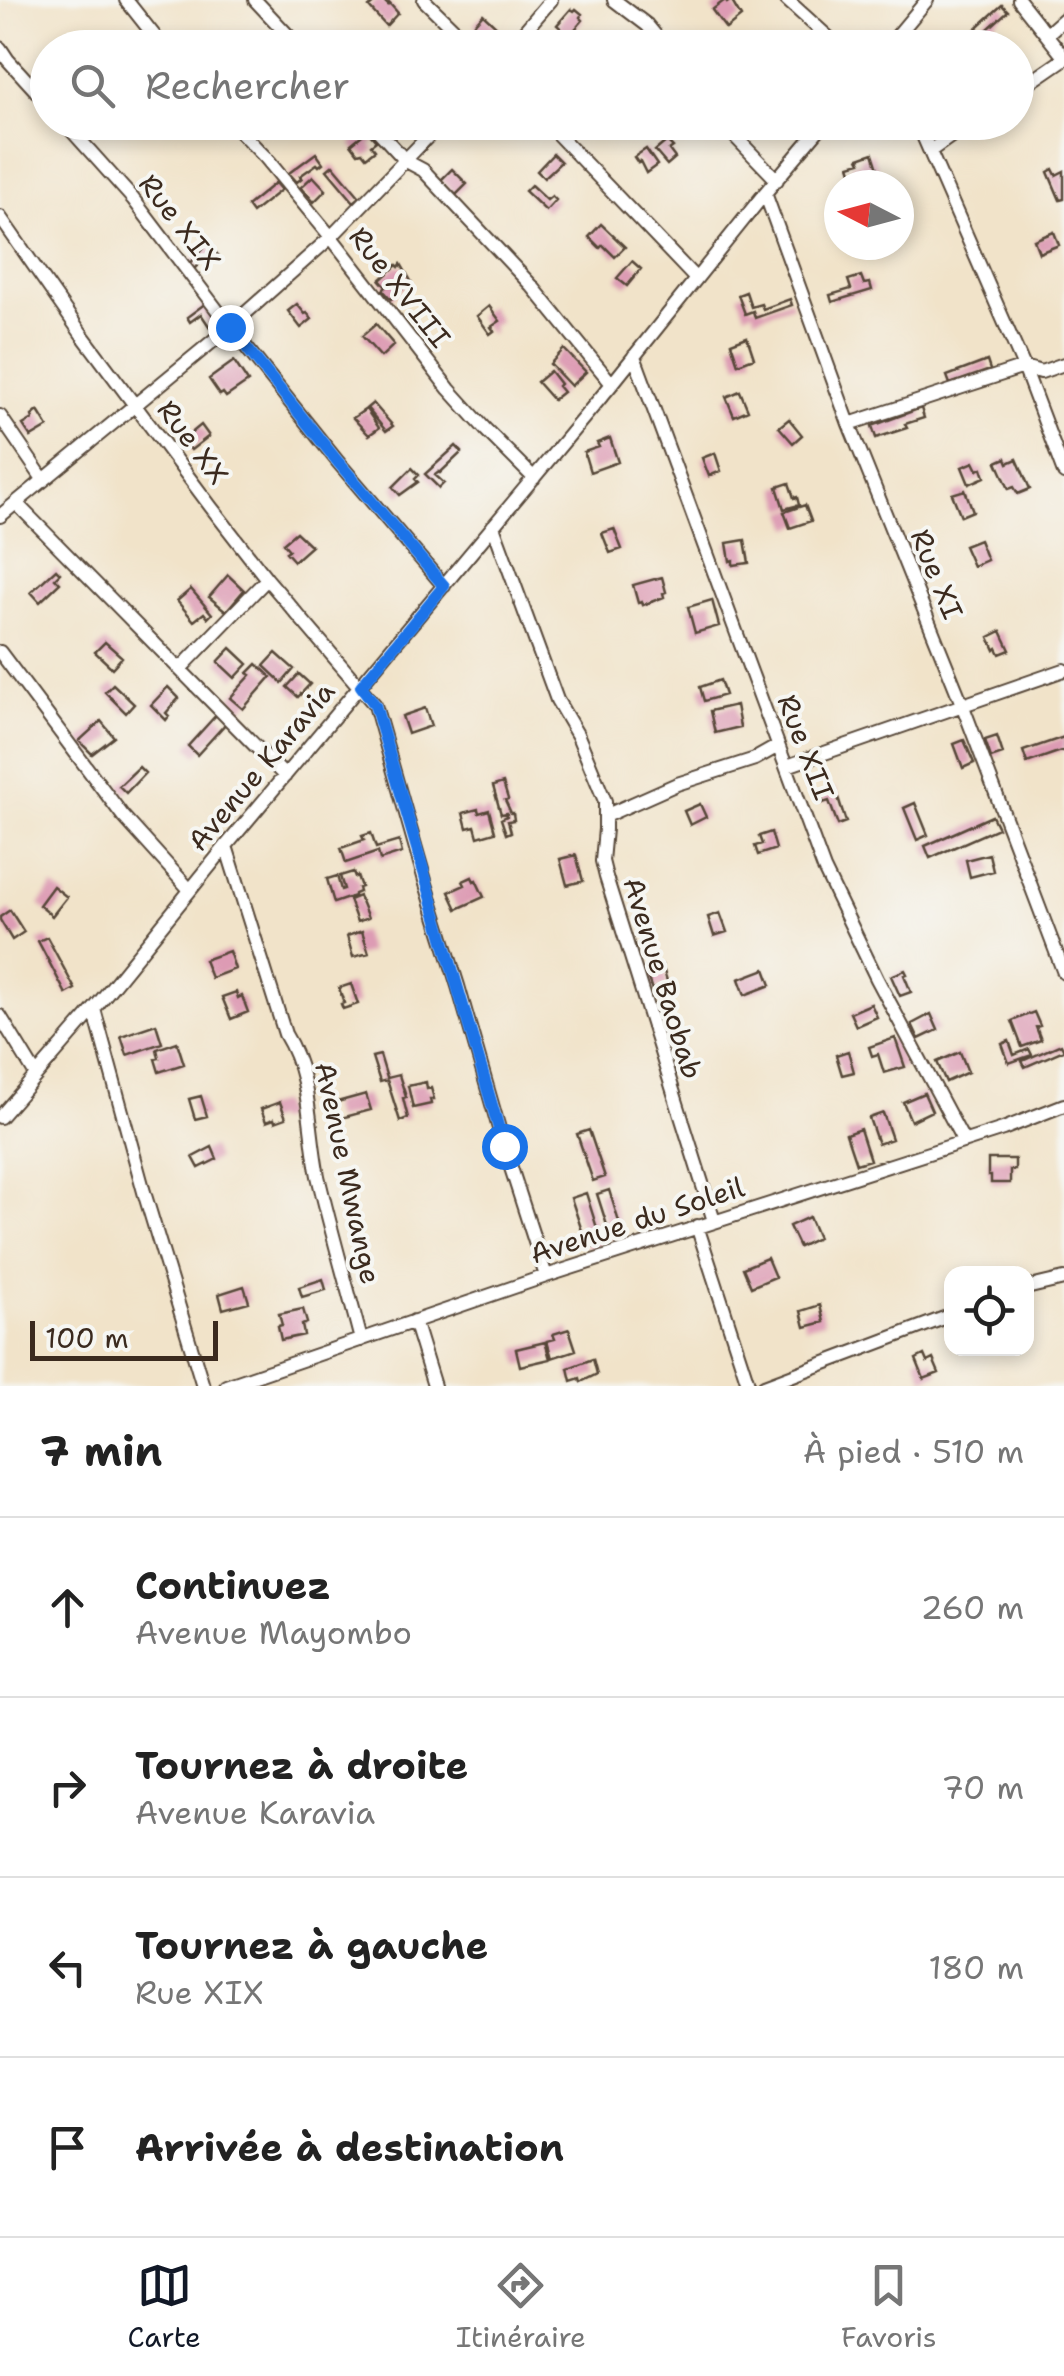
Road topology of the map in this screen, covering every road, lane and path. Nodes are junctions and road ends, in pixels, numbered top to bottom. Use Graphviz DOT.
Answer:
graph roads {
  1 [pos="126,0"];
  2 [pos="255,0"];
  3 [pos="424,0"];
  4 [pos="551,0"];
  5 [pos="614,0"];
  6 [pos="787,0"];
  7 [pos="927,0"];
  8 [pos="1019,0"];
  9 [pos="1064,18"];
  10 [pos="150,30"];
  11 [pos="283,30"];
  12 [pos="455,30"];
  13 [pos="525,30"];
  14 [pos="650,30"];
  15 [pos="820,30"];
  16 [pos="902,30"];
  17 [pos="1047,34"];
  18 [pos="0,48"];
  19 [pos="1064,58"];
  20 [pos="1034,79"];
  21 [pos="30,84"];
  22 [pos="80,140"];
  23 [pos="248,140"];
  24 [pos="387,140"];
  25 [pos="425,140"];
  26 [pos="563,140"];
  27 [pos="739,140"];
  28 [pos="810,140"];
  29 [pos="925,140"];
  30 [pos="946,140"];
  31 [pos="930,151"];
  32 [pos="406,161"];
  33 [pos="777,180"];
  34 [pos="765,193"];
  35 [pos="0,217"];
  36 [pos="330,237"];
  37 [pos="696,279"];
  38 [pos="230,327"];
  39 [pos="634,356"];
  40 [pos="1064,364"];
  41 [pos="1024,367"];
  42 [pos="612,384"];
  43 [pos="134,405"];
  44 [pos="0,416"];
  45 [pos="849,424"];
  46 [pos="1064,473"];
  47 [pos="534,478"];
  48 [pos="43,479"];
  49 [pos="16,503"];
  50 [pos="0,516"];
  51 [pos="493,526"];
  52 [pos="267,579"];
  53 [pos="444,586"];
  54 [pos="0,652"];
  55 [pos="180,670"];
  56 [pos="1064,670"];
  57 [pos="361,686"];
  58 [pos="962,704"];
  59 [pos="778,746"];
  60 [pos="787,766"];
  61 [pos="285,776"];
  62 [pos="606,816"];
  63 [pos="226,846"];
  64 [pos="190,890"];
  65 [pos="1064,973"];
  66 [pos="94,1009"];
  67 [pos="0,1016"];
  68 [pos="36,1075"];
  69 [pos="1064,1105"];
  70 [pos="0,1117"];
  71 [pos="963,1140"];
  72 [pos="714,1221"];
  73 [pos="697,1226"];
  74 [pos="546,1276"];
  75 [pos="1064,1279"];
  76 [pos="1034,1286"];
  77 [pos="944,1318"];
  78 [pos="414,1322"];
  79 [pos="361,1340"];
  80 [pos="203,1386"];
  81 [pos="226,1386"];
  82 [pos="434,1386"];
  83 [pos="749,1386"];
  84 [pos="764,1386"];
  1 -- 10 [label="street"];
  2 -- 11 [label="street"];
  3 -- 12 [label="street"];
  4 -- 13 [label="street"];
  5 -- 14 [label="street"];
  6 -- 15 [label="street"];
  7 -- 16 [label="street"];
  8 -- 17 [label="street"];
  9 -- 17 [label="street"];
  17 -- 19 [label="street"];
  18 -- 21 [label="street"];
  19 -- 20 [label="street"];
  22 -- 38 [label="street, Rue XIX"];
  23 -- 36 [label="street, Rue XVIII"];
  24 -- 32 [label="street"];
  25 -- 32 [label="street"];
  26 -- 37 [label="street"];
  27 -- 33 [label="street"];
  28 -- 33 [label="street, Avenue Karavia"];
  29 -- 31 [label="street"];
  30 -- 31 [label="street"];
  31 -- 41 [label="street"];
  32 -- 36 [label="street"];
  32 -- 42 [label="street"];
  33 -- 34 [label="street, Avenue Karavia"];
  34 -- 37 [label="street, Avenue Karavia"];
  34 -- 45 [label="street, Rue XI"];
  35 -- 43 [label="street, Rue XX"];
  36 -- 38 [label="street"];
  36 -- 47 [label="street, Rue XVIII"];
  37 -- 39 [label="street, Avenue Karavia"];
  38 -- 43 [label="street"];
  38 -- 53 [label="street, Rue XIX"];
  39 -- 42 [label="street, Avenue Karavia"];
  39 -- 59 [label="street, Rue XII"];
  40 -- 41 [label="street"];
  41 -- 45 [label="street"];
  41 -- 46 [label="street"];
  42 -- 47 [label="street, Avenue Karavia"];
  43 -- 48 [label="street"];
  43 -- 52 [label="street, Rue XX"];
  44 -- 48 [label="street"];
  45 -- 58 [label="street, Rue XI"];
  47 -- 51 [label="street, Avenue Karavia"];
  48 -- 49 [label="street"];
  49 -- 50 [label="street"];
  49 -- 55 [label="street"];
  51 -- 53 [label="street, Avenue Karavia"];
  51 -- 62 [label="street, Avenue Baobab"];
  52 -- 55 [label="street"];
  52 -- 57 [label="street, Rue XX"];
  53 -- 57 [label="street, Avenue Karavia"];
  54 -- 64 [label="street"];
  55 -- 61 [label="street"];
  56 -- 58 [label="street"];
  57 -- 61 [label="street, Avenue Karavia"];
  57 -- 74 [label="street, Rue XX"];
  58 -- 60 [label="street"];
  58 -- 65 [label="street, Rue XI"];
  59 -- 60 [label="street, Rue XII"];
  59 -- 62 [label="street"];
  60 -- 71 [label="street, Rue XII"];
  61 -- 63 [label="street, Avenue Karavia"];
  62 -- 72 [label="street, Avenue Baobab"];
  63 -- 64 [label="street, Avenue Karavia"];
  63 -- 79 [label="street, Avenue Mwange"];
  64 -- 66 [label="street, Avenue Karavia"];
  66 -- 68 [label="street, Avenue Karavia"];
  66 -- 80 [label="street"];
  67 -- 68 [label="street"];
  68 -- 70 [label="street, Avenue Karavia"];
  69 -- 71 [label="street, Avenue du Soleil"];
  71 -- 72 [label="street, Avenue du Soleil"];
  72 -- 73 [label="street, Avenue du Soleil"];
  73 -- 74 [label="street, Avenue du Soleil"];
  73 -- 83 [label="street"];
  74 -- 78 [label="street, Avenue du Soleil"];
  75 -- 76 [label="street"];
  77 -- 84 [label="street"];
  78 -- 79 [label="street, Avenue du Soleil"];
  78 -- 82 [label="street"];
  79 -- 81 [label="street, Avenue du Soleil"];
}
